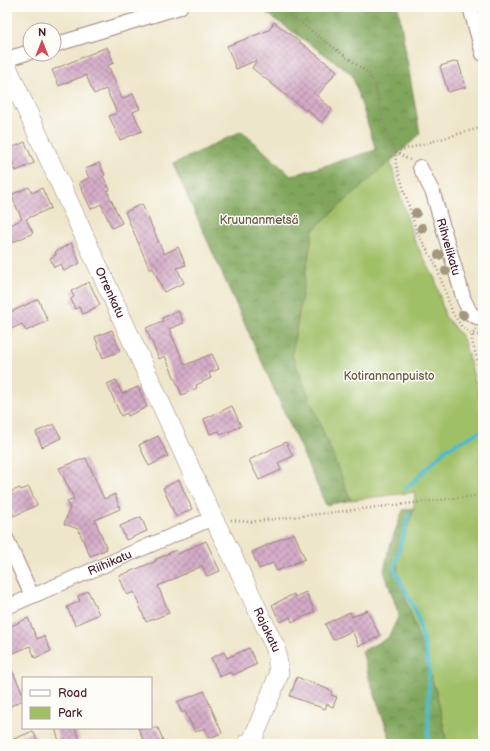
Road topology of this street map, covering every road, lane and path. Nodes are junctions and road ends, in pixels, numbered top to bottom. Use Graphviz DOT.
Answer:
graph roads {
  1 [pos="180,7"];
  2 [pos="279,7"];
  3 [pos="470,7"];
  4 [pos="62,43"];
  5 [pos="22,54"];
  6 [pos="483,54"];
  7 [pos="7,59"];
  8 [pos="7,67"];
  9 [pos="483,127"];
  10 [pos="395,152"];
  11 [pos="420,167"];
  12 [pos="482,320"];
  13 [pos="472,335"];
  14 [pos="483,335"];
  15 [pos="483,382"];
  16 [pos="483,495"];
  17 [pos="213,518"];
  18 [pos="7,540"];
  19 [pos="32,596"];
  20 [pos="7,607"];
  21 [pos="247,744"];
  1 -- 4 [label="street"];
  2 -- 10 [label="path"];
  3 -- 6 [label="street"];
  5 -- 7 [label="street"];
  8 -- 17 [label="street, Orrenkatu"];
  9 -- 10 [label="path"];
  10 -- 11 [label="path"];
  10 -- 13 [label="path"];
  11 -- 12 [label="street, Rihvelikatu"];
  12 -- 13 [label="path"];
  13 -- 14 [label="path"];
  13 -- 15 [label="path"];
  16 -- 17 [label="path"];
  17 -- 19 [label="street, Riihikatu"];
  17 -- 21 [label="street, Rajakatu"];
  18 -- 19 [label="street"];
  19 -- 20 [label="street, Riihikatu"];
}
